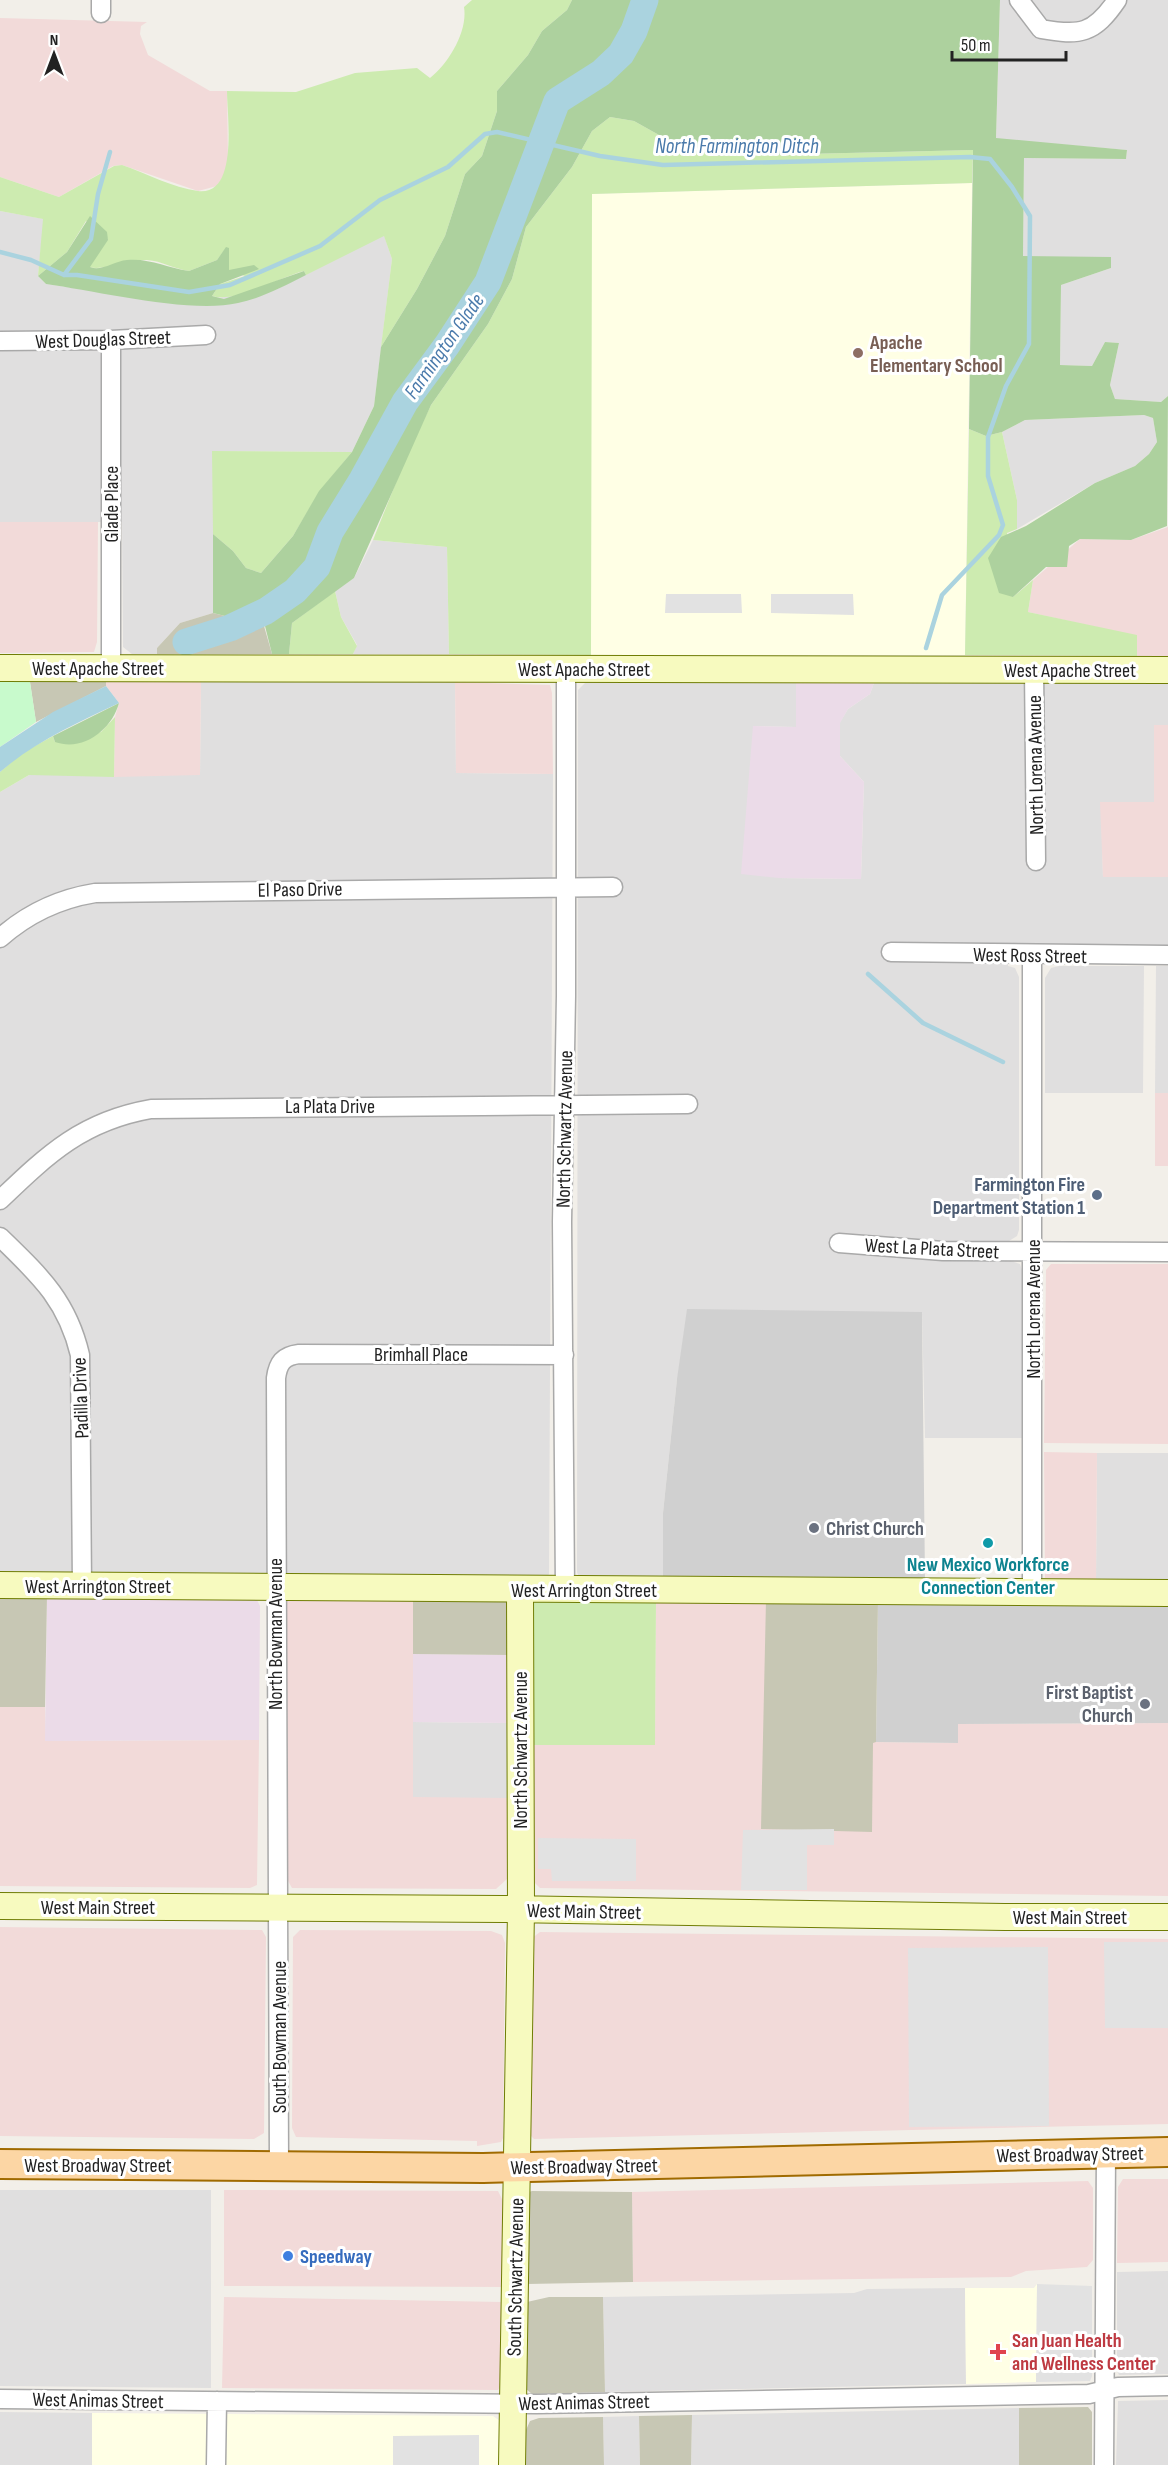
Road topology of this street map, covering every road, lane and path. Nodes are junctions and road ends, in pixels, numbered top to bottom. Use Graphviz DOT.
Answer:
graph roads {
  1 [pos="1019,0"];
  2 [pos="1117,0"];
  3 [pos="206,335"];
  4 [pos="111,340"];
  5 [pos="0,341"];
  6 [pos="0,668"];
  7 [pos="111,668"];
  8 [pos="566,669"];
  9 [pos="1034,669"];
  10 [pos="1168,670"];
  11 [pos="1036,861"];
  12 [pos="566,887"];
  13 [pos="613,887"];
  14 [pos="0,938"];
  15 [pos="891,952"];
  16 [pos="1032,955"];
  17 [pos="1168,956"];
  18 [pos="565,1104"];
  19 [pos="688,1104"];
  20 [pos="0,1200"];
  21 [pos="0,1237"];
  22 [pos="840,1242"];
  23 [pos="1034,1252"];
  24 [pos="1168,1252"];
  25 [pos="564,1355"];
  26 [pos="281,1361"];
  27 [pos="0,1585"];
  28 [pos="82,1586"];
  29 [pos="275,1587"];
  30 [pos="565,1589"];
  31 [pos="520,1590"];
  32 [pos="1032,1591"];
  33 [pos="1168,1593"];
  34 [pos="0,1906"];
  35 [pos="279,1908"];
  36 [pos="521,1910"];
  37 [pos="1168,1917"];
  38 [pos="1168,2152"];
  39 [pos="1106,2153"];
  40 [pos="0,2164"];
  41 [pos="279,2166"];
  42 [pos="517,2167"];
  43 [pos="1168,2386"];
  44 [pos="1105,2390"];
  45 [pos="0,2399"];
  46 [pos="217,2401"];
  47 [pos="512,2403"];
  48 [pos="216,2465"];
  49 [pos="512,2465"];
  50 [pos="1104,2465"];
  1 -- 2 [label="street"];
  3 -- 4 [label="street, West Douglas Street"];
  4 -- 5 [label="street, West Douglas Street"];
  4 -- 7 [label="street, Glade Place"];
  6 -- 7 [label="main road, West Apache Street"];
  7 -- 8 [label="main road, West Apache Street"];
  8 -- 9 [label="main road, West Apache Street"];
  8 -- 12 [label="street, North Schwartz Avenue"];
  9 -- 10 [label="main road, West Apache Street"];
  9 -- 11 [label="street, North Lorena Avenue"];
  12 -- 13 [label="street, El Paso Drive"];
  12 -- 14 [label="street, El Paso Drive"];
  12 -- 18 [label="street, North Schwartz Avenue"];
  15 -- 16 [label="street, West Ross Street"];
  16 -- 17 [label="street, West Ross Street"];
  16 -- 23 [label="street, North Lorena Avenue"];
  18 -- 19 [label="street, La Plata Drive"];
  18 -- 20 [label="street, La Plata Drive"];
  18 -- 25 [label="street, North Schwartz Avenue"];
  21 -- 28 [label="street, Padilla Drive"];
  22 -- 23 [label="street, West La Plata Street"];
  23 -- 24 [label="street, West La Plata Street"];
  23 -- 32 [label="street, North Lorena Avenue"];
  25 -- 26 [label="street, Brimhall Place"];
  25 -- 30 [label="street, North Schwartz Avenue"];
  26 -- 29 [label="street, North Bowman Avenue"];
  27 -- 28 [label="main road, West Arrington Street"];
  28 -- 29 [label="main road, West Arrington Street"];
  29 -- 31 [label="main road, West Arrington Street"];
  29 -- 35 [label="street, North Bowman Avenue"];
  30 -- 31 [label="main road, West Arrington Street"];
  30 -- 32 [label="main road, West Arrington Street"];
  31 -- 36 [label="main road, North Schwartz Avenue"];
  32 -- 33 [label="main road, West Arrington Street"];
  34 -- 35 [label="main road, West Main Street"];
  35 -- 36 [label="main road, West Main Street"];
  35 -- 41 [label="street, South Bowman Avenue"];
  36 -- 37 [label="main road, West Main Street"];
  36 -- 42 [label="main road, South Schwartz Avenue"];
  38 -- 39 [label="main road, West Broadway Street"];
  39 -- 42 [label="main road, West Broadway Street"];
  39 -- 44 [label="street"];
  40 -- 41 [label="main road, West Broadway Street"];
  41 -- 42 [label="main road, West Broadway Street"];
  42 -- 47 [label="main road, South Schwartz Avenue"];
  43 -- 44 [label="street, West Animas Street"];
  44 -- 47 [label="street, West Animas Street"];
  44 -- 50 [label="street"];
  45 -- 46 [label="street, West Animas Street"];
  46 -- 47 [label="street, West Animas Street"];
  46 -- 48 [label="street"];
  47 -- 49 [label="main road, South Schwartz Avenue"];
}
